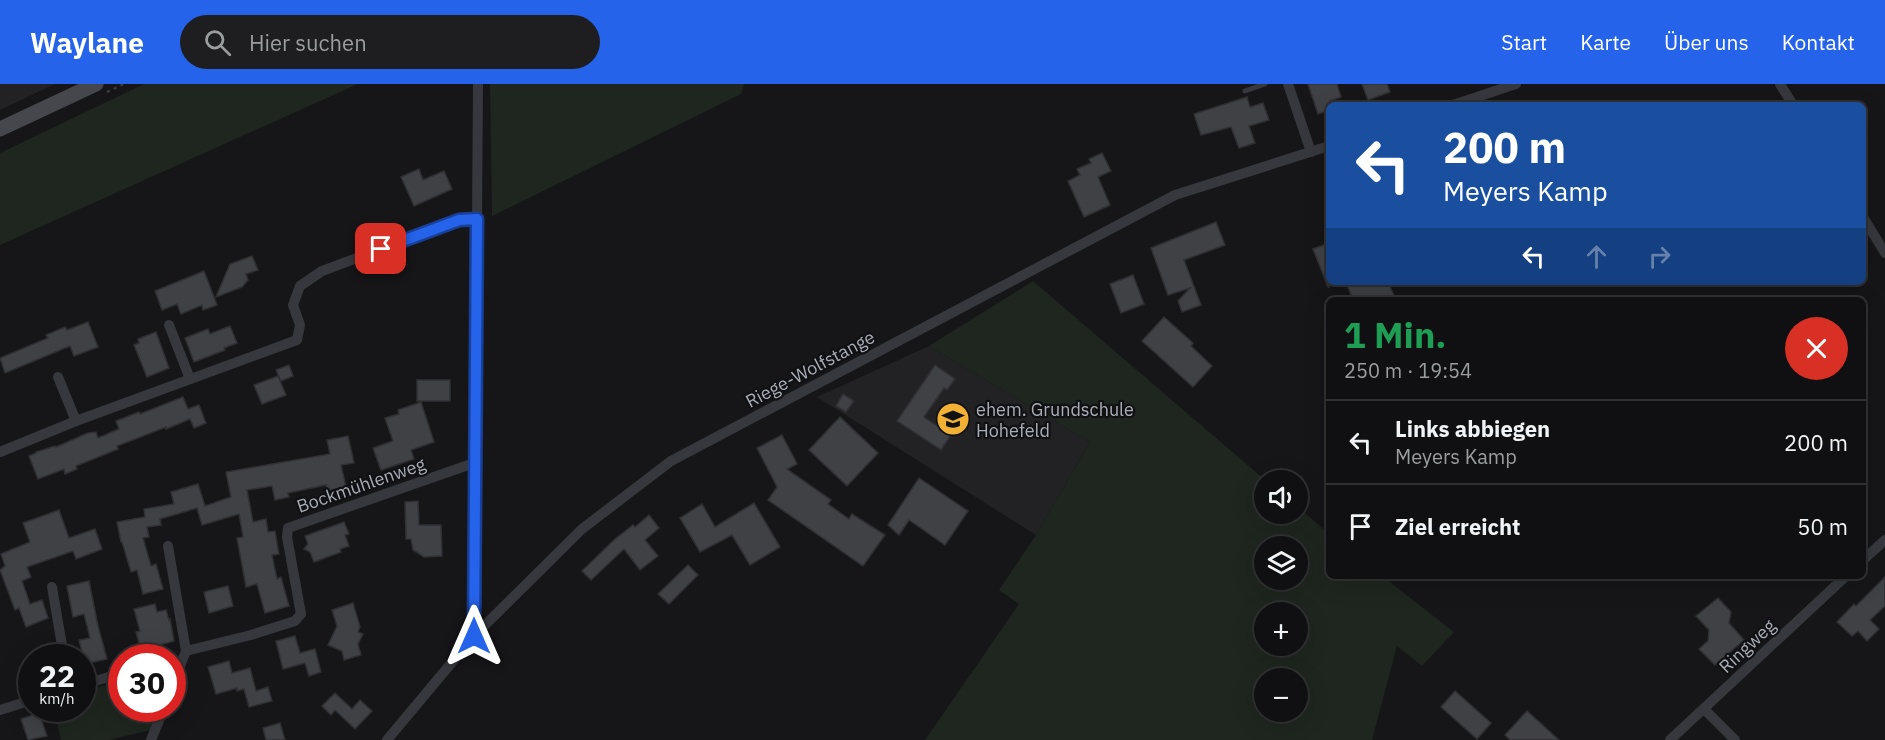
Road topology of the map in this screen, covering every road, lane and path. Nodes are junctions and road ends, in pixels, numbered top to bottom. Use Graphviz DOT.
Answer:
graph roads {
  1 [pos="96,84"];
  2 [pos="478,84"];
  3 [pos="1265,84"];
  4 [pos="1288,84"];
  5 [pos="1516,84"];
  6 [pos="1780,84"];
  7 [pos="1245,91"];
  8 [pos="1462,102"];
  9 [pos="1791,102"];
  10 [pos="0,129"];
  11 [pos="1326,147"];
  12 [pos="1311,152"];
  13 [pos="477,219"];
  14 [pos="1866,222"];
  15 [pos="1885,253"];
  16 [pos="169,325"];
  17 [pos="58,377"];
  18 [pos="190,380"];
  19 [pos="76,421"];
  20 [pos="0,452"];
  21 [pos="474,463"];
  22 [pos="1885,540"];
  23 [pos="168,546"];
  24 [pos="1866,557"];
  25 [pos="1843,579"];
  26 [pos="52,587"];
  27 [pos="474,636"];
  28 [pos="62,644"];
  29 [pos="178,644"];
  30 [pos="186,656"];
  31 [pos="18,704"];
  32 [pos="1704,709"];
  33 [pos="0,710"];
  34 [pos="158,722"];
  35 [pos="151,740"];
  36 [pos="387,740"];
  37 [pos="1670,740"];
  38 [pos="1735,740"];
  1 -- 10 [label="main road"];
  2 -- 13 [label="street"];
  3 -- 7 [label="lane"];
  4 -- 12 [label="street"];
  5 -- 8 [label="street"];
  6 -- 9 [label="street"];
  11 -- 12 [label="street, Riege-Wolfstange"];
  12 -- 27 [label="street, Riege-Wolfstange"];
  13 -- 18 [label="street"];
  13 -- 21 [label="street"];
  14 -- 15 [label="street"];
  16 -- 18 [label="street"];
  17 -- 19 [label="street"];
  18 -- 19 [label="street"];
  19 -- 20 [label="street"];
  21 -- 27 [label="street"];
  21 -- 30 [label="street, Bockmühlenweg"];
  22 -- 24 [label="street"];
  23 -- 29 [label="street"];
  25 -- 32 [label="street, Ringweg"];
  26 -- 28 [label="street"];
  27 -- 36 [label="street, Riege-Wolfstange"];
  31 -- 33 [label="street"];
  32 -- 37 [label="street, Ringweg"];
  32 -- 38 [label="street"];
  34 -- 35 [label="street"];
}
